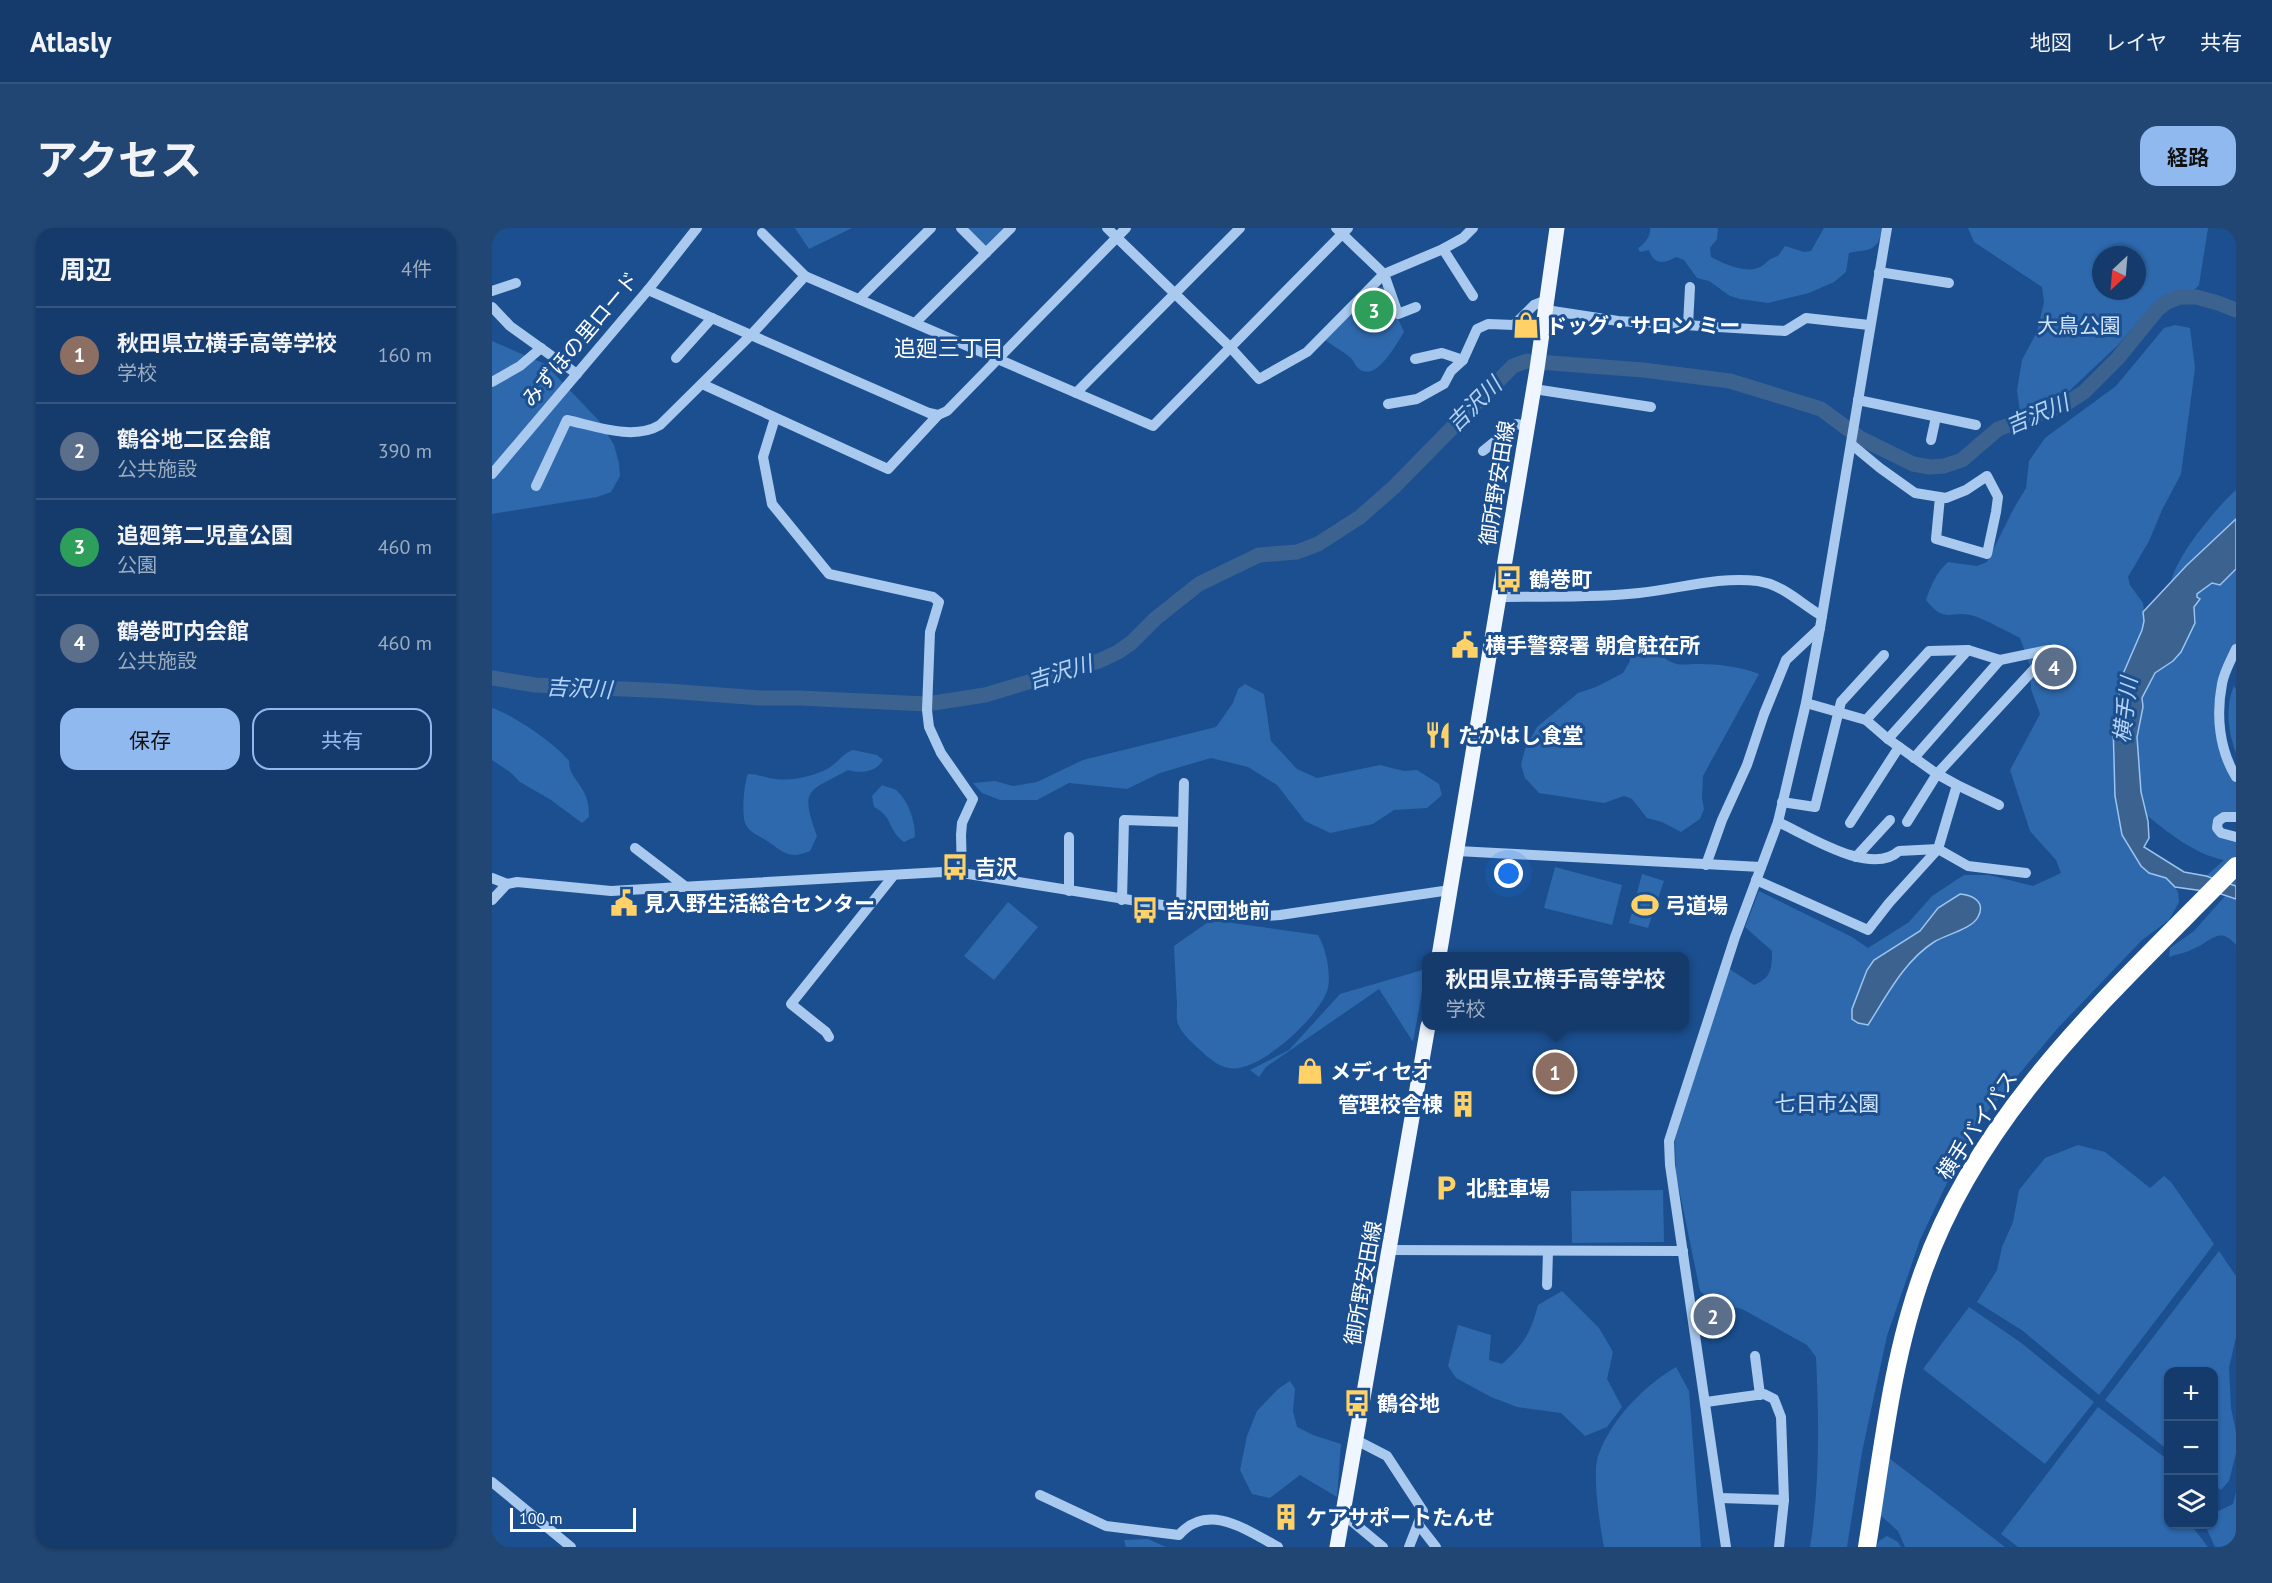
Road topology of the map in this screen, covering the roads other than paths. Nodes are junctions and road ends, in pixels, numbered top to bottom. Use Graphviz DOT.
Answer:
graph roads {
  1 [pos="697,228"];
  2 [pos="931,228"];
  3 [pos="961,228"];
  4 [pos="1011,228"];
  5 [pos="1107,228"];
  6 [pos="1126,228"];
  7 [pos="1240,228"];
  8 [pos="1473,228"];
  9 [pos="1557,228"];
  10 [pos="1887,228"];
  11 [pos="1342,230"];
  12 [pos="762,233"];
  13 [pos="1116,238"];
  14 [pos="1443,249"];
  15 [pos="986,253"];
  16 [pos="1879,272"];
  17 [pos="1384,274"];
  18 [pos="805,276"];
  19 [pos="516,283"];
  20 [pos="1948,283"];
  21 [pos="1690,286"];
  22 [pos="648,290"];
  23 [pos="492,291"];
  24 [pos="1174,293"];
  25 [pos="1473,296"];
  26 [pos="860,299"];
  27 [pos="1546,305"];
  28 [pos="492,307"];
  29 [pos="1416,308"];
  30 [pos="712,318"];
  31 [pos="915,323"];
  32 [pos="1869,325"];
  33 [pos="1688,326"];
  34 [pos="751,335"];
  35 [pos="1230,347"];
  36 [pos="541,348"];
  37 [pos="676,358"];
  38 [pos="996,359"];
  39 [pos="1415,359"];
  40 [pos="1463,360"];
  41 [pos="577,374"];
  42 [pos="492,382"];
  43 [pos="702,384"];
  44 [pos="1534,389"];
  45 [pos="1076,393"];
  46 [pos="1858,400"];
  47 [pos="1388,404"];
  48 [pos="1651,407"];
  49 [pos="938,415"];
  50 [pos="1936,417"];
  51 [pos="775,418"];
  52 [pos="1976,425"];
  53 [pos="1528,426"];
  54 [pos="1932,440"];
  55 [pos="1851,444"];
  56 [pos="1483,451"];
  57 [pos="492,474"];
  58 [pos="536,486"];
  59 [pos="1940,497"];
  60 [pos="1500,597"];
  61 [pos="1821,622"];
  62 [pos="2236,649"];
  63 [pos="1968,650"];
  64 [pos="1884,655"];
  65 [pos="2000,660"];
  66 [pos="1806,703"];
  67 [pos="1838,712"];
  68 [pos="1866,720"];
  69 [pos="1888,739"];
  70 [pos="1899,747"];
  71 [pos="1914,758"];
  72 [pos="1937,774"];
  73 [pos="2236,777"];
  74 [pos="1184,783"];
  75 [pos="1957,785"];
  76 [pos="1782,802"];
  77 [pos="1999,804"];
  78 [pos="2236,817"];
  79 [pos="1890,820"];
  80 [pos="1183,822"];
  81 [pos="1778,822"];
  82 [pos="1907,822"];
  83 [pos="1850,824"];
  84 [pos="1069,837"];
  85 [pos="2236,837"];
  86 [pos="635,848"];
  87 [pos="1938,849"];
  88 [pos="1457,851"];
  89 [pos="1856,857"];
  90 [pos="1706,865"];
  91 [pos="2236,866"];
  92 [pos="1761,867"];
  93 [pos="962,873"];
  94 [pos="2026,873"];
  95 [pos="894,875"];
  96 [pos="492,878"];
  97 [pos="1755,880"];
  98 [pos="507,884"];
  99 [pos="686,887"];
  100 [pos="1450,890"];
  101 [pos="1069,891"];
  102 [pos="492,900"];
  103 [pos="1122,900"];
  104 [pos="1181,908"];
  105 [pos="1440,952"];
  106 [pos="1427,1030"];
  107 [pos="829,1037"];
  108 [pos="1390,1250"];
  109 [pos="1548,1251"];
  110 [pos="1683,1251"];
  111 [pos="1547,1285"];
  112 [pos="1755,1356"];
  113 [pos="1760,1395"];
  114 [pos="1706,1402"];
  115 [pos="1356,1440"];
  116 [pos="492,1482"];
  117 [pos="1040,1495"];
  118 [pos="1720,1498"];
  119 [pos="1784,1500"];
  120 [pos="1343,1514"];
  121 [pos="1418,1524"];
  122 [pos="571,1547"];
  123 [pos="1278,1547"];
  124 [pos="1337,1547"];
  125 [pos="1383,1547"];
  126 [pos="1409,1547"];
  127 [pos="1436,1547"];
  128 [pos="1726,1547"];
  129 [pos="1779,1547"];
  130 [pos="1867,1547"];
  1 -- 22 [label="street, みずほの里ロード"];
  2 -- 26 [label="street"];
  3 -- 15 [label="street"];
  4 -- 15 [label="street"];
  5 -- 13 [label="street"];
  6 -- 13 [label="street"];
  7 -- 24 [label="street"];
  8 -- 14 [label="street"];
  9 -- 27 [label="main road, 御所野安田線"];
  10 -- 16 [label="street"];
  11 -- 17 [label="street"];
  11 -- 35 [label="street"];
  12 -- 18 [label="street"];
  13 -- 24 [label="street"];
  13 -- 38 [label="street"];
  14 -- 17 [label="street"];
  14 -- 25 [label="street"];
  15 -- 31 [label="street"];
  16 -- 20 [label="street"];
  16 -- 32 [label="street"];
  17 -- 29 [label="street"];
  17 -- 35 [label="street"];
  18 -- 26 [label="street"];
  18 -- 34 [label="street"];
  19 -- 23 [label="street"];
  21 -- 33 [label="street"];
  22 -- 30 [label="street"];
  22 -- 41 [label="street, みずほの里ロード"];
  24 -- 35 [label="street"];
  24 -- 45 [label="street"];
  26 -- 31 [label="street"];
  27 -- 33 [label="street"];
  27 -- 40 [label="street"];
  27 -- 44 [label="main road, 御所野安田線"];
  28 -- 36 [label="street"];
  30 -- 34 [label="street"];
  30 -- 37 [label="street"];
  31 -- 38 [label="street"];
  32 -- 33 [label="street"];
  32 -- 46 [label="street"];
  34 -- 43 [label="street"];
  34 -- 49 [label="street"];
  35 -- 45 [label="street"];
  36 -- 41 [label="street"];
  36 -- 42 [label="street"];
  38 -- 45 [label="street"];
  38 -- 49 [label="street"];
  39 -- 40 [label="street"];
  40 -- 47 [label="street"];
  41 -- 57 [label="street, みずほの里ロード"];
  43 -- 51 [label="street"];
  43 -- 58 [label="street"];
  44 -- 48 [label="street"];
  44 -- 53 [label="main road, 御所野安田線"];
  46 -- 50 [label="street"];
  46 -- 55 [label="street"];
  49 -- 51 [label="street"];
  50 -- 52 [label="street"];
  50 -- 54 [label="street"];
  51 -- 93 [label="street"];
  53 -- 56 [label="street"];
  53 -- 60 [label="main road, 御所野安田線"];
  55 -- 59 [label="street"];
  55 -- 61 [label="street"];
  59 -- 59 [label="street"];
  60 -- 61 [label="street"];
  60 -- 88 [label="main road, 御所野安田線"];
  61 -- 66 [label="street"];
  61 -- 90 [label="street"];
  62 -- 73 [label="street"];
  63 -- 65 [label="street"];
  63 -- 68 [label="street"];
  63 -- 69 [label="street"];
  64 -- 67 [label="street"];
  65 -- 71 [label="street"];
  65 -- 72 [label="street"];
  66 -- 67 [label="street"];
  66 -- 76 [label="street"];
  67 -- 68 [label="street"];
  67 -- 76 [label="street"];
  68 -- 69 [label="street"];
  69 -- 70 [label="street"];
  70 -- 71 [label="street"];
  70 -- 83 [label="street"];
  71 -- 72 [label="street"];
  72 -- 75 [label="street"];
  72 -- 82 [label="street"];
  74 -- 80 [label="street"];
  75 -- 77 [label="street"];
  75 -- 87 [label="street"];
  76 -- 81 [label="street"];
  78 -- 85 [label="street"];
  79 -- 89 [label="street"];
  80 -- 103 [label="street"];
  80 -- 104 [label="street"];
  81 -- 89 [label="street"];
  81 -- 92 [label="street"];
  84 -- 101 [label="street"];
  86 -- 99 [label="street"];
  87 -- 89 [label="street"];
  87 -- 94 [label="street"];
  87 -- 97 [label="street"];
  88 -- 90 [label="street"];
  88 -- 100 [label="main road, 御所野安田線"];
  90 -- 92 [label="street"];
  91 -- 130 [label="highway, 横手バイパス"];
  92 -- 97 [label="street"];
  93 -- 95 [label="street"];
  93 -- 101 [label="street"];
  95 -- 99 [label="street"];
  95 -- 107 [label="street"];
  96 -- 98 [label="street"];
  97 -- 110 [label="street"];
  98 -- 99 [label="street"];
  98 -- 102 [label="street"];
  100 -- 104 [label="street"];
  100 -- 105 [label="main road, 御所野安田線"];
  101 -- 103 [label="street"];
  103 -- 104 [label="street"];
  106 -- 108 [label="main road, 御所野安田線"];
  108 -- 109 [label="street"];
  108 -- 115 [label="main road, 御所野安田線"];
  109 -- 110 [label="street"];
  109 -- 111 [label="street"];
  110 -- 114 [label="street"];
  112 -- 113 [label="street"];
  113 -- 114 [label="street"];
  113 -- 119 [label="street"];
  114 -- 118 [label="street"];
  115 -- 120 [label="main road, 御所野安田線"];
  115 -- 121 [label="street"];
  116 -- 122 [label="street"];
  117 -- 123 [label="street"];
  118 -- 119 [label="street"];
  118 -- 128 [label="street"];
  119 -- 129 [label="street"];
  120 -- 124 [label="main road, 御所野安田線"];
  120 -- 125 [label="street"];
  121 -- 126 [label="street"];
  121 -- 127 [label="street"];
}
